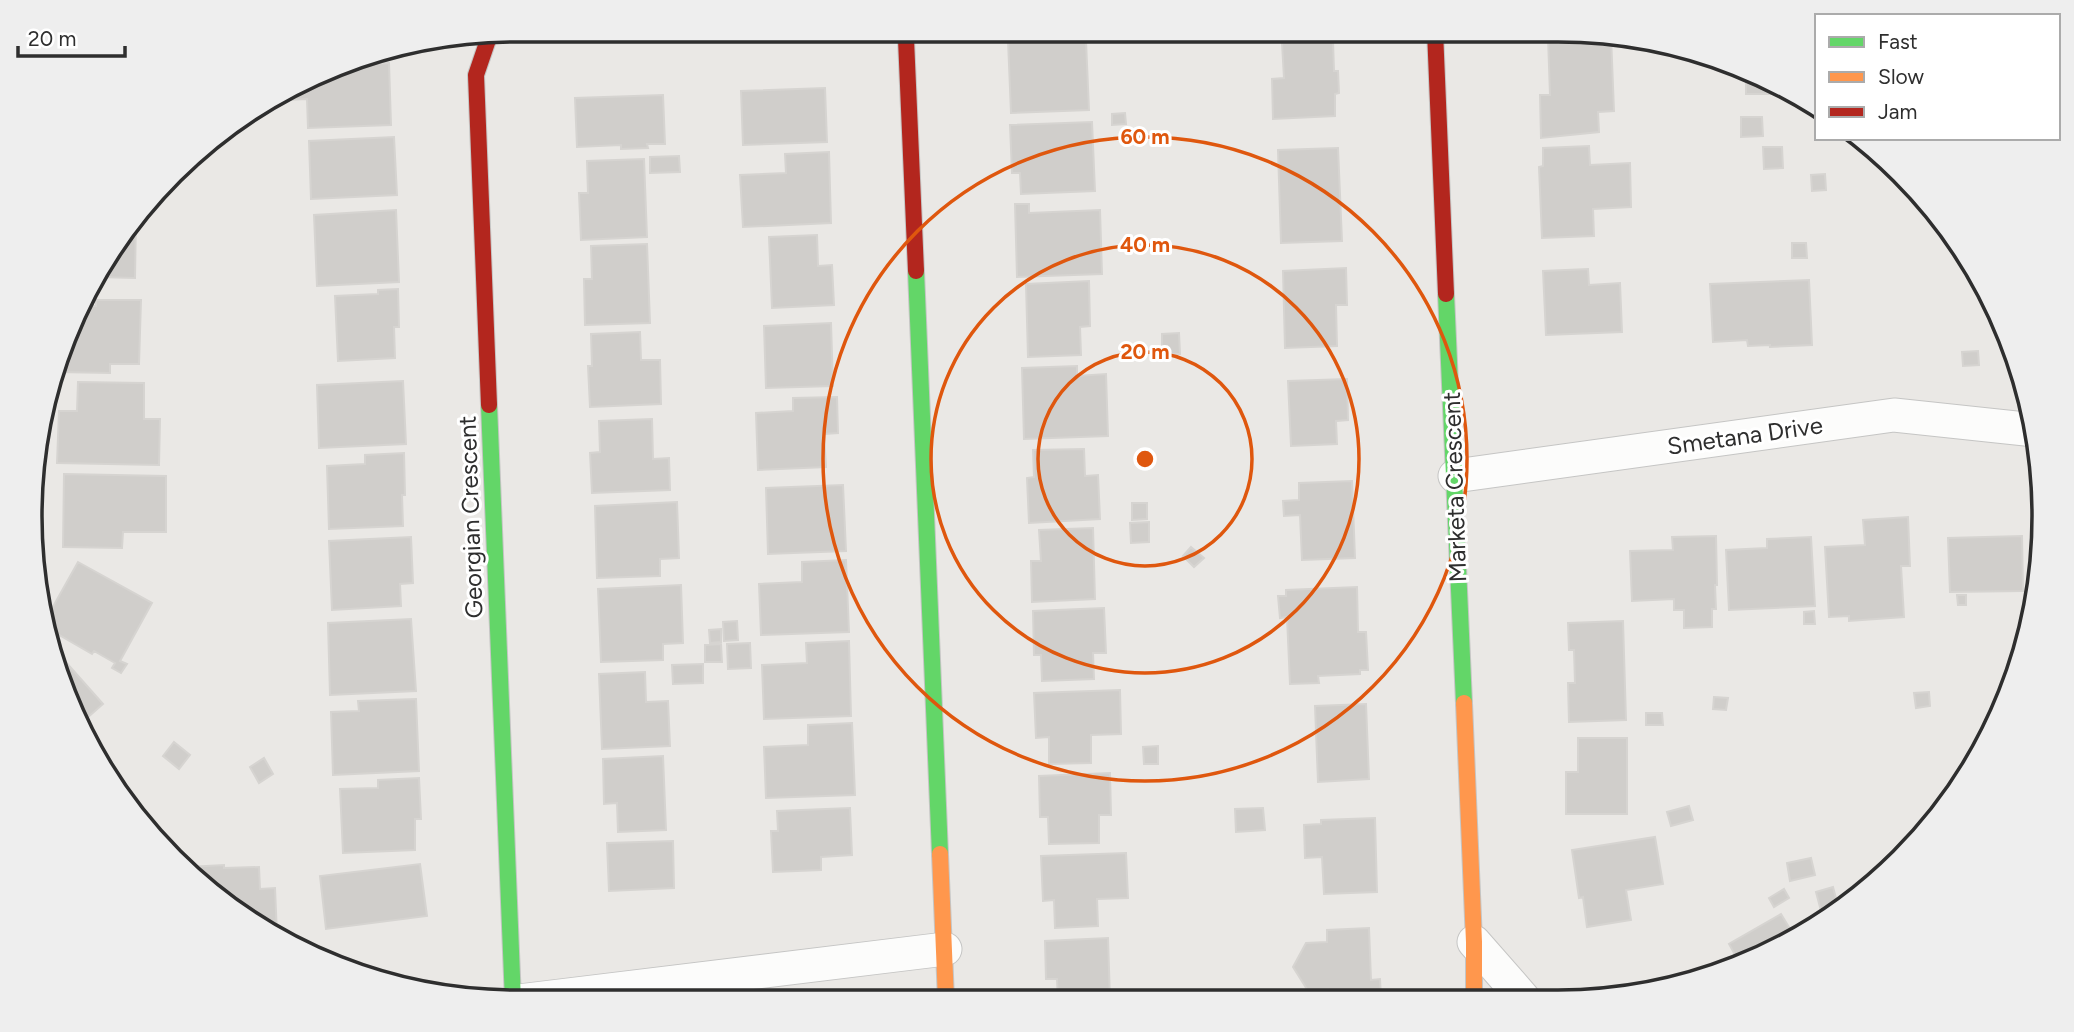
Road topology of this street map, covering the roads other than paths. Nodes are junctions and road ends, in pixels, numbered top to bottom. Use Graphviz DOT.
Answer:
graph roads {
  1 [pos="906,42"];
  2 [pos="1435,42"];
  3 [pos="487,43"];
  4 [pos="2024,428"];
  5 [pos="1455,476"];
  6 [pos="1474,943"];
  7 [pos="945,949"];
  8 [pos="513,990"];
  9 [pos="609,990"];
  10 [pos="946,990"];
  11 [pos="1474,990"];
  12 [pos="1516,990"];
  1 -- 7 [label="street"];
  2 -- 5 [label="street, Marketa Crescent"];
  3 -- 8 [label="street, Georgian Crescent"];
  4 -- 5 [label="street, Smetana Drive"];
  5 -- 6 [label="street, Marketa Crescent"];
  6 -- 11 [label="street, Marketa Crescent"];
  6 -- 12 [label="street"];
  7 -- 9 [label="street"];
  7 -- 10 [label="street"];
}
